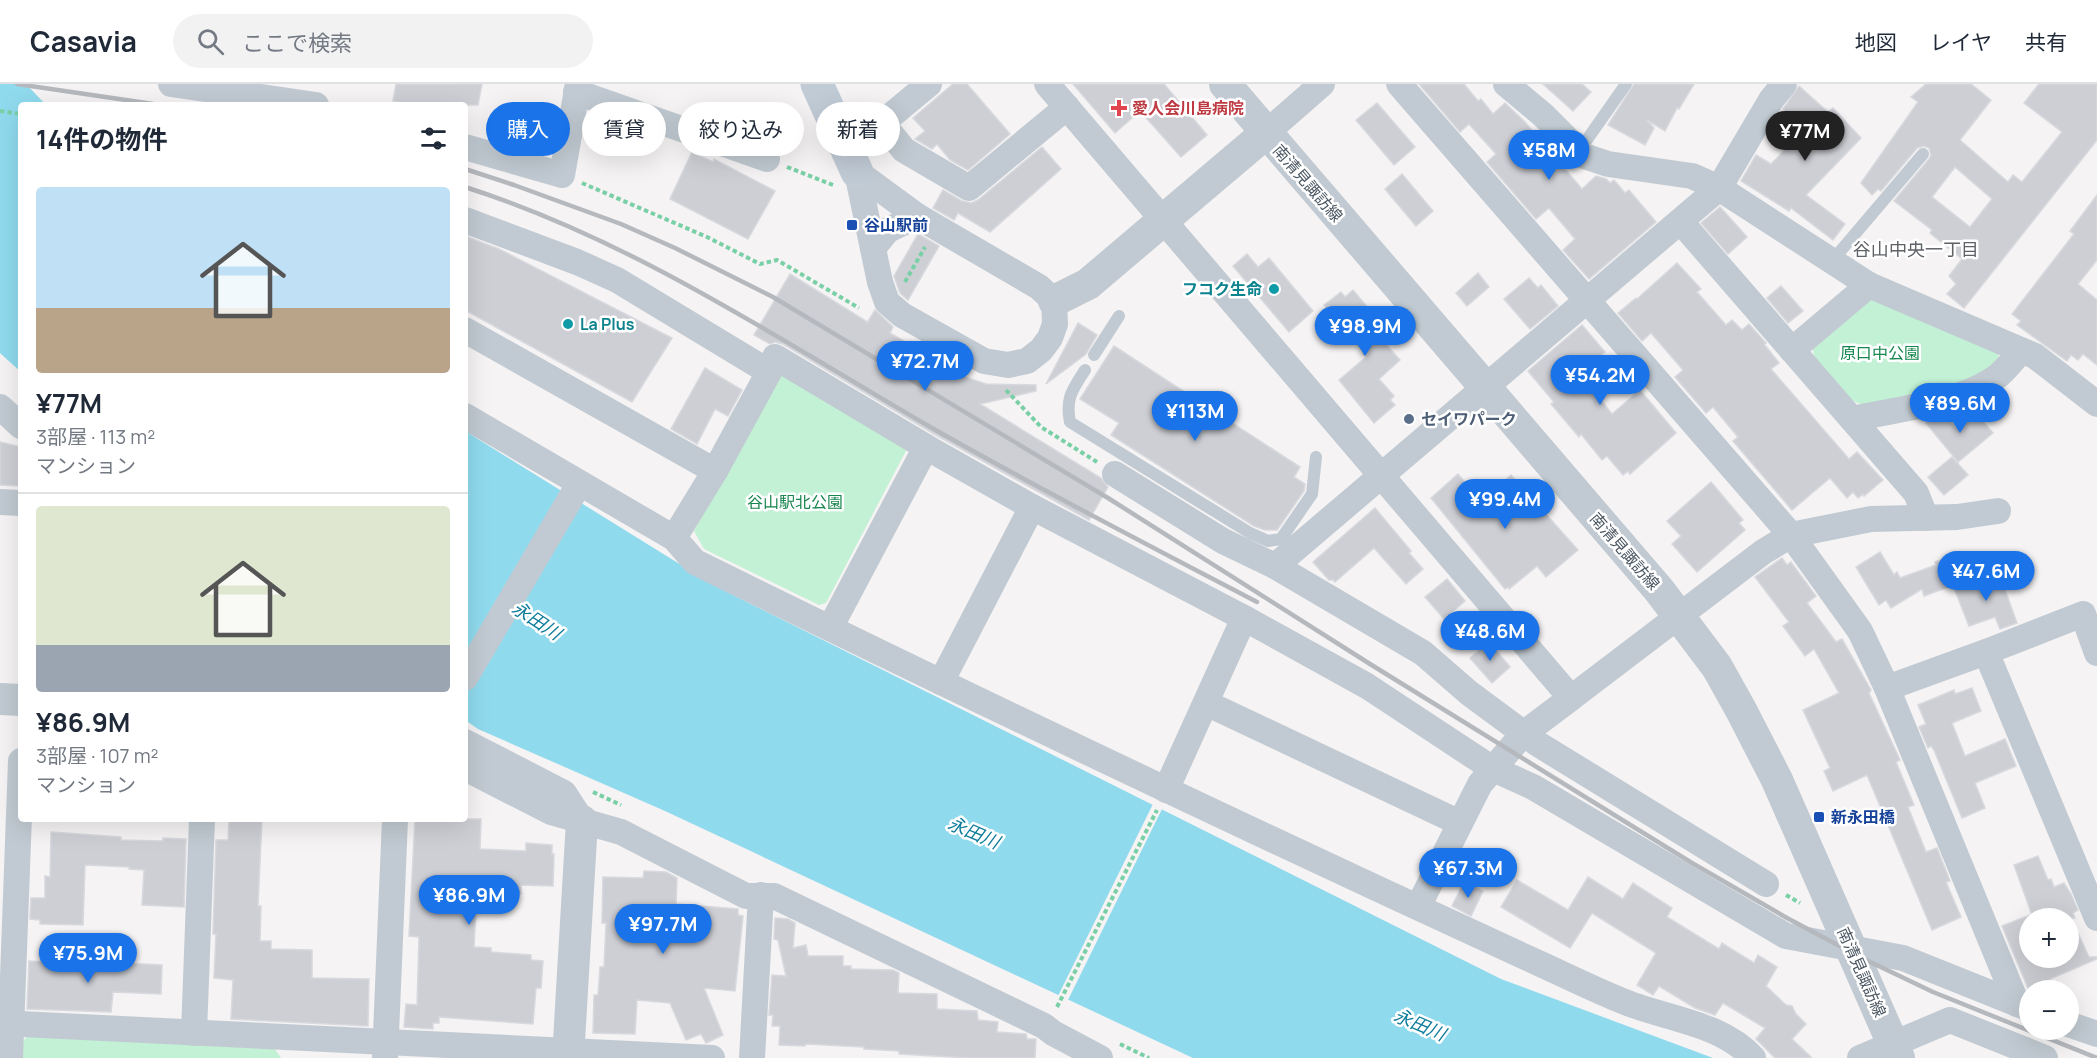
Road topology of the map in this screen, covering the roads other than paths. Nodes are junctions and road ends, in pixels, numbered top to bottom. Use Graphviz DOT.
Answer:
graph roads {
  1 [pos="171,84"];
  2 [pos="320,84"];
  3 [pos="817,84"];
  4 [pos="929,84"];
  5 [pos="1047,84"];
  6 [pos="1225,84"];
  7 [pos="1322,84"];
  8 [pos="1399,84"];
  9 [pos="1506,84"];
  10 [pos="1626,84"];
  11 [pos="1784,84"];
  12 [pos="577,88"];
  13 [pos="294,102"];
  14 [pos="316,102"];
  15 [pos="1067,107"];
  16 [pos="1266,133"];
  17 [pos="468,148"];
  18 [pos="1579,151"];
  19 [pos="1923,154"];
  20 [pos="767,159"];
  21 [pos="845,179"];
  22 [pos="1719,188"];
  23 [pos="917,216"];
  24 [pos="1163,220"];
  25 [pos="468,221"];
  26 [pos="1681,222"];
  27 [pos="873,248"];
  28 [pos="1832,261"];
  29 [pos="1869,285"];
  30 [pos="1054,301"];
  31 [pos="1587,301"];
  32 [pos="1119,316"];
  33 [pos="468,332"];
  34 [pos="1792,350"];
  35 [pos="2021,351"];
  36 [pos="1094,356"];
  37 [pos="1085,370"];
  38 [pos="769,372"];
  39 [pos="1485,387"];
  40 [pos="2097,404"];
  41 [pos="0,407"];
  42 [pos="468,418"];
  43 [pos="1852,419"];
  44 [pos="18,423"];
  45 [pos="926,447"];
  46 [pos="1316,457"];
  47 [pos="715,471"];
  48 [pos="1115,474"];
  49 [pos="1381,475"];
  50 [pos="579,484"];
  51 [pos="0,502"];
  52 [pos="18,503"];
  53 [pos="1032,507"];
  54 [pos="1998,511"];
  55 [pos="1926,518"];
  56 [pos="1791,535"];
  57 [pos="674,538"];
  58 [pos="1275,566"];
  59 [pos="1679,615"];
  60 [pos="1244,618"];
  61 [pos="830,628"];
  62 [pos="1986,652"];
  63 [pos="2097,653"];
  64 [pos="468,673"];
  65 [pos="941,682"];
  66 [pos="1887,688"];
  67 [pos="1571,698"];
  68 [pos="0,699"];
  69 [pos="18,700"];
  70 [pos="1206,703"];
  71 [pos="1523,734"];
  72 [pos="468,744"];
  73 [pos="468,770"];
  74 [pos="1493,770"];
  75 [pos="1162,799"];
  76 [pos="18,814"];
  77 [pos="582,821"];
  78 [pos="202,822"];
  79 [pos="395,822"];
  80 [pos="1460,824"];
  81 [pos="1766,884"];
  82 [pos="761,895"];
  83 [pos="1418,907"];
  84 [pos="2097,918"];
  85 [pos="1850,946"];
  86 [pos="2019,997"];
  87 [pos="2019,1004"];
  88 [pos="6,1024"];
  89 [pos="2079,1028"];
  90 [pos="194,1033"];
  91 [pos="2097,1034"];
  92 [pos="283,1048"];
  93 [pos="386,1050"];
  94 [pos="1896,1051"];
  95 [pos="1077,1053"];
  96 [pos="568,1054"];
  97 [pos="10,1058"];
  98 [pos="712,1058"];
  99 [pos="752,1058"];
  100 [pos="1100,1058"];
  101 [pos="1752,1058"];
  102 [pos="1860,1058"];
  103 [pos="2045,1058"];
  1 -- 13 [label="street"];
  2 -- 14 [label="street"];
  3 -- 21 [label="main road"];
  4 -- 15 [label="street"];
  5 -- 15 [label="street"];
  6 -- 16 [label="street, 南清見諏訪線"];
  7 -- 16 [label="street"];
  8 -- 31 [label="street"];
  9 -- 18 [label="street"];
  10 -- 18 [label="lane"];
  11 -- 22 [label="street"];
  12 -- 17 [label="street"];
  12 -- 20 [label="street"];
  15 -- 24 [label="street"];
  16 -- 24 [label="street"];
  16 -- 39 [label="street, 南清見諏訪線"];
  18 -- 22 [label="street"];
  19 -- 28 [label="lane"];
  21 -- 23 [label="street"];
  21 -- 27 [label="street"];
  22 -- 26 [label="street"];
  22 -- 28 [label="street"];
  23 -- 27 [label="street"];
  23 -- 30 [label="street"];
  24 -- 30 [label="street"];
  24 -- 49 [label="street"];
  25 -- 38 [label="street"];
  26 -- 31 [label="street"];
  26 -- 34 [label="street"];
  27 -- 30 [label="street"];
  28 -- 29 [label="street"];
  29 -- 34 [label="street"];
  29 -- 35 [label="street"];
  31 -- 39 [label="street"];
  31 -- 56 [label="street"];
  32 -- 36 [label="lane"];
  33 -- 47 [label="street"];
  34 -- 43 [label="street"];
  35 -- 40 [label="street"];
  35 -- 43 [label="street"];
  37 -- 46 [label="lane"];
  38 -- 45 [label="street"];
  38 -- 47 [label="street"];
  39 -- 49 [label="street"];
  39 -- 59 [label="street, 南清見諏訪線"];
  41 -- 44 [label="street"];
  42 -- 50 [label="street"];
  43 -- 55 [label="street"];
  45 -- 53 [label="street"];
  45 -- 61 [label="street"];
  47 -- 57 [label="street"];
  48 -- 58 [label="street"];
  49 -- 58 [label="street"];
  49 -- 67 [label="street"];
  50 -- 57 [label="street"];
  50 -- 64 [label="street"];
  51 -- 52 [label="street"];
  53 -- 60 [label="street"];
  53 -- 65 [label="street"];
  54 -- 55 [label="street"];
  55 -- 56 [label="street"];
  56 -- 59 [label="street"];
  56 -- 66 [label="street"];
  57 -- 61 [label="street"];
  58 -- 71 [label="street"];
  59 -- 67 [label="street"];
  59 -- 85 [label="street, 南清見諏訪線"];
  60 -- 70 [label="street"];
  60 -- 74 [label="street"];
  61 -- 65 [label="street"];
  62 -- 63 [label="street"];
  62 -- 66 [label="street"];
  62 -- 84 [label="street"];
  65 -- 75 [label="street"];
  66 -- 86 [label="street"];
  67 -- 71 [label="street"];
  68 -- 69 [label="street"];
  70 -- 75 [label="street"];
  70 -- 80 [label="street"];
  71 -- 74 [label="street"];
  71 -- 81 [label="street"];
  72 -- 77 [label="street"];
  73 -- 77 [label="street"];
  74 -- 80 [label="street"];
  74 -- 85 [label="street"];
  75 -- 83 [label="street"];
  76 -- 88 [label="street"];
  77 -- 82 [label="street"];
  77 -- 96 [label="street"];
  78 -- 90 [label="street"];
  79 -- 93 [label="street"];
  80 -- 83 [label="street"];
  82 -- 95 [label="street"];
  82 -- 99 [label="street"];
  83 -- 101 [label="street"];
  85 -- 87 [label="street"];
  85 -- 94 [label="street, 南清見諏訪線"];
  88 -- 90 [label="street"];
  88 -- 97 [label="street"];
  89 -- 91 [label="street"];
  90 -- 92 [label="street"];
  92 -- 93 [label="street"];
  93 -- 96 [label="street"];
  94 -- 102 [label="street"];
  94 -- 103 [label="street"];
  95 -- 100 [label="street"];
  96 -- 98 [label="street"];
}
